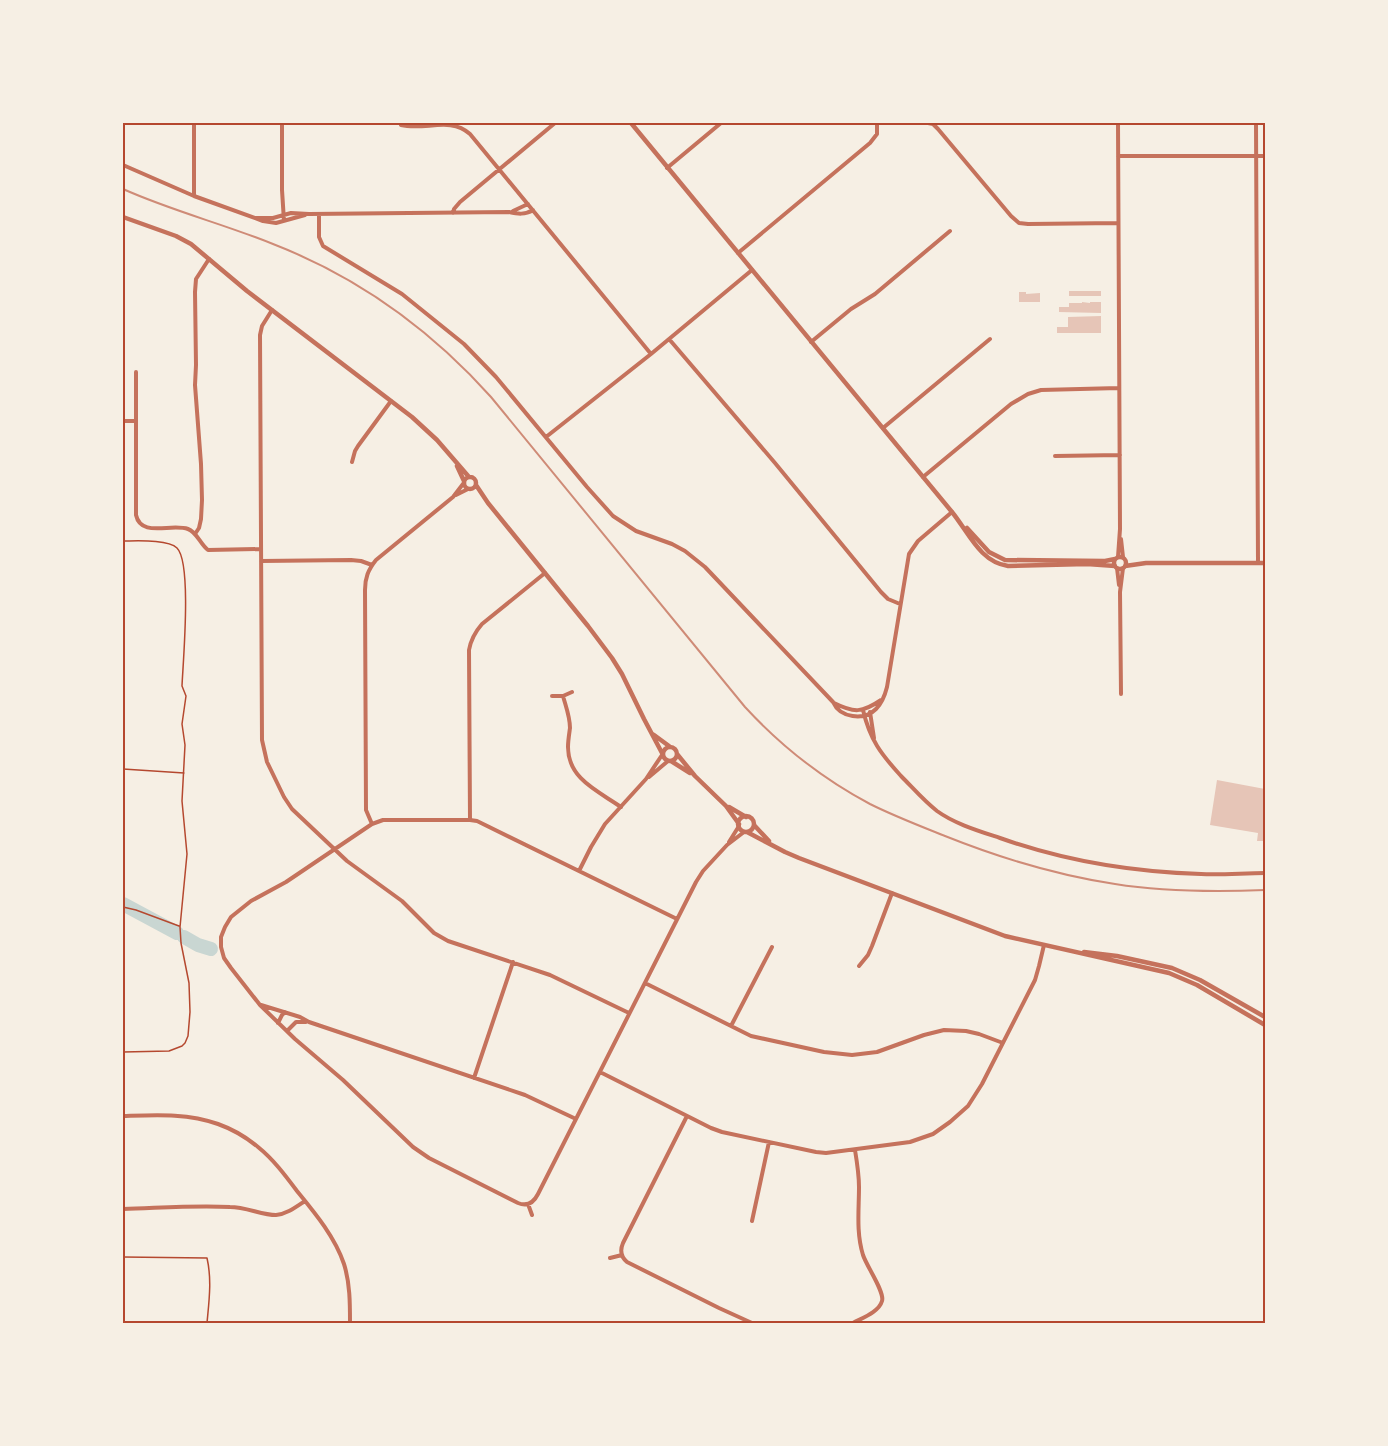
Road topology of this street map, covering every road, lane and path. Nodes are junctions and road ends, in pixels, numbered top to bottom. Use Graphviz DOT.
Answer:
graph roads {
  1 [pos="194,123"];
  2 [pos="282,123"];
  3 [pos="555,123"];
  4 [pos="631,123"];
  5 [pos="721,123"];
  6 [pos="878,123"];
  7 [pos="928,123"];
  8 [pos="1118,123"];
  9 [pos="1257,123"];
  10 [pos="402,125"];
  11 [pos="1118,156"];
  12 [pos="1257,156"];
  13 [pos="1265,156"];
  14 [pos="123,165"];
  15 [pos="667,168"];
  16 [pos="499,170"];
  17 [pos="194,196"];
  18 [pos="528,204"];
  19 [pos="532,210"];
  20 [pos="509,212"];
  21 [pos="453,213"];
  22 [pos="283,214"];
  23 [pos="309,214"];
  24 [pos="319,214"];
  25 [pos="123,216"];
  26 [pos="255,218"];
  27 [pos="284,221"];
  28 [pos="1118,223"];
  29 [pos="950,231"];
  30 [pos="738,253"];
  31 [pos="210,259"];
  32 [pos="752,270"];
  33 [pos="272,310"];
  34 [pos="669,339"];
  35 [pos="990,339"];
  36 [pos="811,342"];
  37 [pos="651,354"];
  38 [pos="136,372"];
  39 [pos="1119,388"];
  40 [pos="391,401"];
  41 [pos="123,421"];
  42 [pos="136,421"];
  43 [pos="883,428"];
  44 [pos="546,437"];
  45 [pos="1119,455"];
  46 [pos="1055,456"];
  47 [pos="454,461"];
  48 [pos="352,462"];
  49 [pos="469,477"];
  50 [pos="923,477"];
  51 [pos="464,482"];
  52 [pos="476,485"];
  53 [pos="469,489"];
  54 [pos="453,497"];
  55 [pos="488,503"];
  56 [pos="952,512"];
  57 [pos="195,534"];
  58 [pos="123,542"];
  59 [pos="261,549"];
  60 [pos="992,558"];
  61 [pos="1120,558"];
  62 [pos="261,561"];
  63 [pos="1146,563"];
  64 [pos="1258,563"];
  65 [pos="1265,563"];
  66 [pos="372,565"];
  67 [pos="1120,567"];
  68 [pos="545,573"];
  69 [pos="900,604"];
  70 [pos="572,692"];
  71 [pos="1121,694"];
  72 [pos="552,696"];
  73 [pos="563,696"];
  74 [pos="870,710"];
  75 [pos="863,713"];
  76 [pos="650,731"];
  77 [pos="874,741"];
  78 [pos="670,746"];
  79 [pos="662,754"];
  80 [pos="677,754"];
  81 [pos="670,761"];
  82 [pos="123,768"];
  83 [pos="184,773"];
  84 [pos="695,776"];
  85 [pos="646,779"];
  86 [pos="726,806"];
  87 [pos="621,807"];
  88 [pos="746,817"];
  89 [pos="470,820"];
  90 [pos="372,824"];
  91 [pos="739,825"];
  92 [pos="754,825"];
  93 [pos="746,832"];
  94 [pos="727,845"];
  95 [pos="773,846"];
  96 [pos="333,850"];
  97 [pos="579,871"];
  98 [pos="1265,873"];
  99 [pos="892,893"];
  100 [pos="123,907"];
  101 [pos="677,919"];
  102 [pos="180,927"];
  103 [pos="1044,945"];
  104 [pos="772,947"];
  105 [pos="1075,951"];
  106 [pos="513,962"];
  107 [pos="859,966"];
  108 [pos="645,983"];
  109 [pos="260,1005"];
  110 [pos="285,1012"];
  111 [pos="629,1013"];
  112 [pos="1265,1017"];
  113 [pos="309,1022"];
  114 [pos="278,1023"];
  115 [pos="1265,1025"];
  116 [pos="731,1026"];
  117 [pos="286,1031"];
  118 [pos="1003,1043"];
  119 [pos="123,1052"];
  120 [pos="600,1072"];
  121 [pos="474,1078"];
  122 [pos="123,1116"];
  123 [pos="687,1116"];
  124 [pos="576,1119"];
  125 [pos="769,1142"];
  126 [pos="855,1150"];
  127 [pos="305,1201"];
  128 [pos="528,1204"];
  129 [pos="123,1209"];
  130 [pos="532,1215"];
  131 [pos="752,1221"];
  132 [pos="622,1255"];
  133 [pos="123,1257"];
  134 [pos="610,1258"];
  135 [pos="207,1323"];
  136 [pos="350,1323"];
  137 [pos="752,1323"];
  138 [pos="853,1323"];
  1 -- 17 [label="street"];
  2 -- 22 [label="street"];
  3 -- 16 [label="street"];
  4 -- 15 [label="street"];
  5 -- 15 [label="street"];
  6 -- 30 [label="street"];
  7 -- 28 [label="street"];
  8 -- 11 [label="street"];
  9 -- 12 [label="street"];
  10 -- 16 [label="street"];
  11 -- 12 [label="street"];
  11 -- 28 [label="street"];
  12 -- 13 [label="street"];
  12 -- 64 [label="street"];
  14 -- 17 [label="street"];
  15 -- 30 [label="street"];
  16 -- 18 [label="street"];
  16 -- 21 [label="street"];
  17 -- 26 [label="street"];
  18 -- 19 [label="street"];
  18 -- 20 [label="street"];
  19 -- 20 [label="street"];
  19 -- 37 [label="street"];
  20 -- 21 [label="street"];
  21 -- 24 [label="street"];
  22 -- 23 [label="street"];
  22 -- 26 [label="street"];
  22 -- 27 [label="street"];
  23 -- 24 [label="street"];
  23 -- 27 [label="street"];
  24 -- 44 [label="street"];
  25 -- 31 [label="street"];
  26 -- 27 [label="street"];
  28 -- 39 [label="street"];
  29 -- 36 [label="street"];
  30 -- 32 [label="street"];
  31 -- 33 [label="street"];
  31 -- 57 [label="street"];
  32 -- 34 [label="street"];
  32 -- 36 [label="street"];
  33 -- 40 [label="street"];
  33 -- 59 [label="street"];
  34 -- 37 [label="street"];
  34 -- 69 [label="street"];
  35 -- 43 [label="street"];
  36 -- 43 [label="street"];
  37 -- 44 [label="street"];
  38 -- 42 [label="street"];
  39 -- 45 [label="street"];
  39 -- 50 [label="street"];
  40 -- 47 [label="street"];
  40 -- 48 [label="street"];
  41 -- 42 [label="street"];
  42 -- 57 [label="street"];
  43 -- 50 [label="street"];
  44 -- 75 [label="street"];
  45 -- 46 [label="street"];
  45 -- 61 [label="street"];
  47 -- 49 [label="street"];
  47 -- 51 [label="street"];
  49 -- 51 [label="street"];
  49 -- 52 [label="street"];
  50 -- 56 [label="street"];
  51 -- 53 [label="street"];
  51 -- 54 [label="street"];
  52 -- 53 [label="street"];
  52 -- 55 [label="street"];
  53 -- 54 [label="street"];
  53 -- 55 [label="street"];
  54 -- 66 [label="street"];
  55 -- 68 [label="street"];
  56 -- 60 [label="street"];
  56 -- 69 [label="street"];
  57 -- 59 [label="street"];
  58 -- 83 [label="path"];
  59 -- 62 [label="street"];
  60 -- 61 [label="street"];
  60 -- 67 [label="street"];
  61 -- 63 [label="street"];
  61 -- 67 [label="street"];
  61 -- 67 [label="street"];
  62 -- 66 [label="street"];
  62 -- 96 [label="street"];
  63 -- 64 [label="street"];
  63 -- 67 [label="street"];
  64 -- 65 [label="street"];
  66 -- 90 [label="street"];
  67 -- 71 [label="street"];
  68 -- 76 [label="street"];
  68 -- 89 [label="street"];
  69 -- 74 [label="street"];
  70 -- 73 [label="street"];
  72 -- 73 [label="street"];
  73 -- 87 [label="street"];
  74 -- 75 [label="street"];
  74 -- 77 [label="street"];
  75 -- 77 [label="street"];
  76 -- 78 [label="street"];
  76 -- 79 [label="street"];
  77 -- 98 [label="street"];
  78 -- 79 [label="street"];
  78 -- 80 [label="street"];
  79 -- 81 [label="street"];
  79 -- 85 [label="street"];
  80 -- 81 [label="street"];
  80 -- 84 [label="street"];
  81 -- 84 [label="street"];
  81 -- 85 [label="street"];
  82 -- 83 [label="path"];
  83 -- 102 [label="path"];
  84 -- 86 [label="street"];
  85 -- 87 [label="street"];
  86 -- 88 [label="street"];
  86 -- 91 [label="street"];
  87 -- 97 [label="street"];
  88 -- 91 [label="street"];
  88 -- 92 [label="street"];
  89 -- 90 [label="street"];
  89 -- 97 [label="street"];
  90 -- 96 [label="street"];
  91 -- 93 [label="street"];
  91 -- 94 [label="street"];
  92 -- 93 [label="street"];
  92 -- 95 [label="street"];
  93 -- 94 [label="street"];
  93 -- 95 [label="street"];
  94 -- 101 [label="street"];
  95 -- 99 [label="street"];
  96 -- 106 [label="street"];
  96 -- 109 [label="street"];
  97 -- 101 [label="street"];
  99 -- 103 [label="street"];
  99 -- 107 [label="street"];
  100 -- 102 [label="path"];
  101 -- 108 [label="street"];
  102 -- 119 [label="path"];
  103 -- 105 [label="street"];
  103 -- 118 [label="street"];
  104 -- 116 [label="street"];
  105 -- 112 [label="street"];
  105 -- 115 [label="street"];
  106 -- 111 [label="street"];
  106 -- 121 [label="street"];
  108 -- 111 [label="street"];
  108 -- 116 [label="street"];
  109 -- 110 [label="street"];
  109 -- 114 [label="street"];
  110 -- 113 [label="street"];
  110 -- 114 [label="street"];
  111 -- 120 [label="street"];
  113 -- 117 [label="street"];
  113 -- 121 [label="street"];
  114 -- 117 [label="street"];
  116 -- 118 [label="street"];
  117 -- 128 [label="street"];
  118 -- 126 [label="street"];
  120 -- 123 [label="street"];
  120 -- 124 [label="street"];
  121 -- 124 [label="street"];
  122 -- 127 [label="street"];
  123 -- 125 [label="street"];
  123 -- 132 [label="street"];
  124 -- 128 [label="street"];
  125 -- 126 [label="street"];
  125 -- 131 [label="street"];
  126 -- 138 [label="street"];
  127 -- 129 [label="street"];
  127 -- 136 [label="street"];
  128 -- 130 [label="street"];
  132 -- 134 [label="street"];
  132 -- 137 [label="street"];
  133 -- 135 [label="path"];
}
